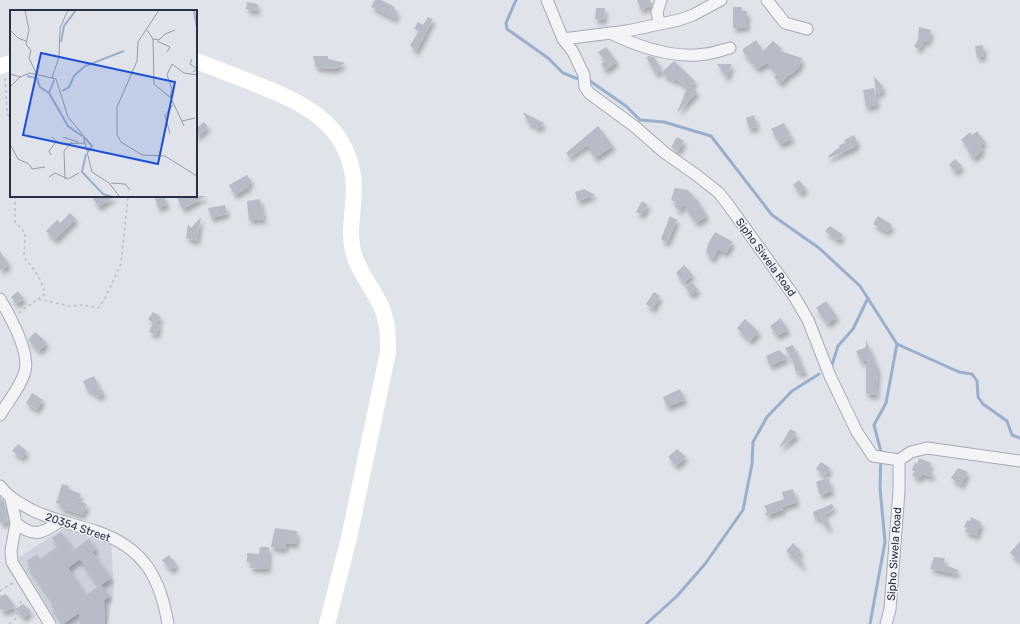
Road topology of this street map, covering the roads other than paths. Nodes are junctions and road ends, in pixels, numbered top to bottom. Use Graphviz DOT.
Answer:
graph roads {
  1 [pos="547,0"];
  2 [pos="661,0"];
  3 [pos="721,0"];
  4 [pos="771,2"];
  5 [pos="659,23"];
  6 [pos="808,28"];
  7 [pos="610,33"];
  8 [pos="563,39"];
  9 [pos="730,48"];
  10 [pos="197,61"];
  11 [pos="0,299"];
  12 [pos="0,415"];
  13 [pos="899,460"];
  14 [pos="1019,463"];
  15 [pos="0,486"];
  16 [pos="11,499"];
  17 [pos="60,521"];
  18 [pos="16,523"];
  19 [pos="50,624"];
  20 [pos="168,624"];
  21 [pos="327,624"];
  22 [pos="886,624"];
  1 -- 8 [label="street, Sipho Siwela Road"];
  2 -- 5 [label="street"];
  3 -- 5 [label="street"];
  4 -- 6 [label="street"];
  5 -- 7 [label="street"];
  7 -- 8 [label="street"];
  7 -- 9 [label="street"];
  8 -- 13 [label="street, Sipho Siwela Road"];
  10 -- 21 [label="street"];
  11 -- 12 [label="street"];
  13 -- 14 [label="street"];
  13 -- 22 [label="street, Sipho Siwela Road"];
  15 -- 16 [label="street"];
  16 -- 17 [label="street, 20354 Street"];
  16 -- 18 [label="street"];
  17 -- 18 [label="street"];
  17 -- 20 [label="street, 20354 Street"];
  18 -- 19 [label="street"];
}
